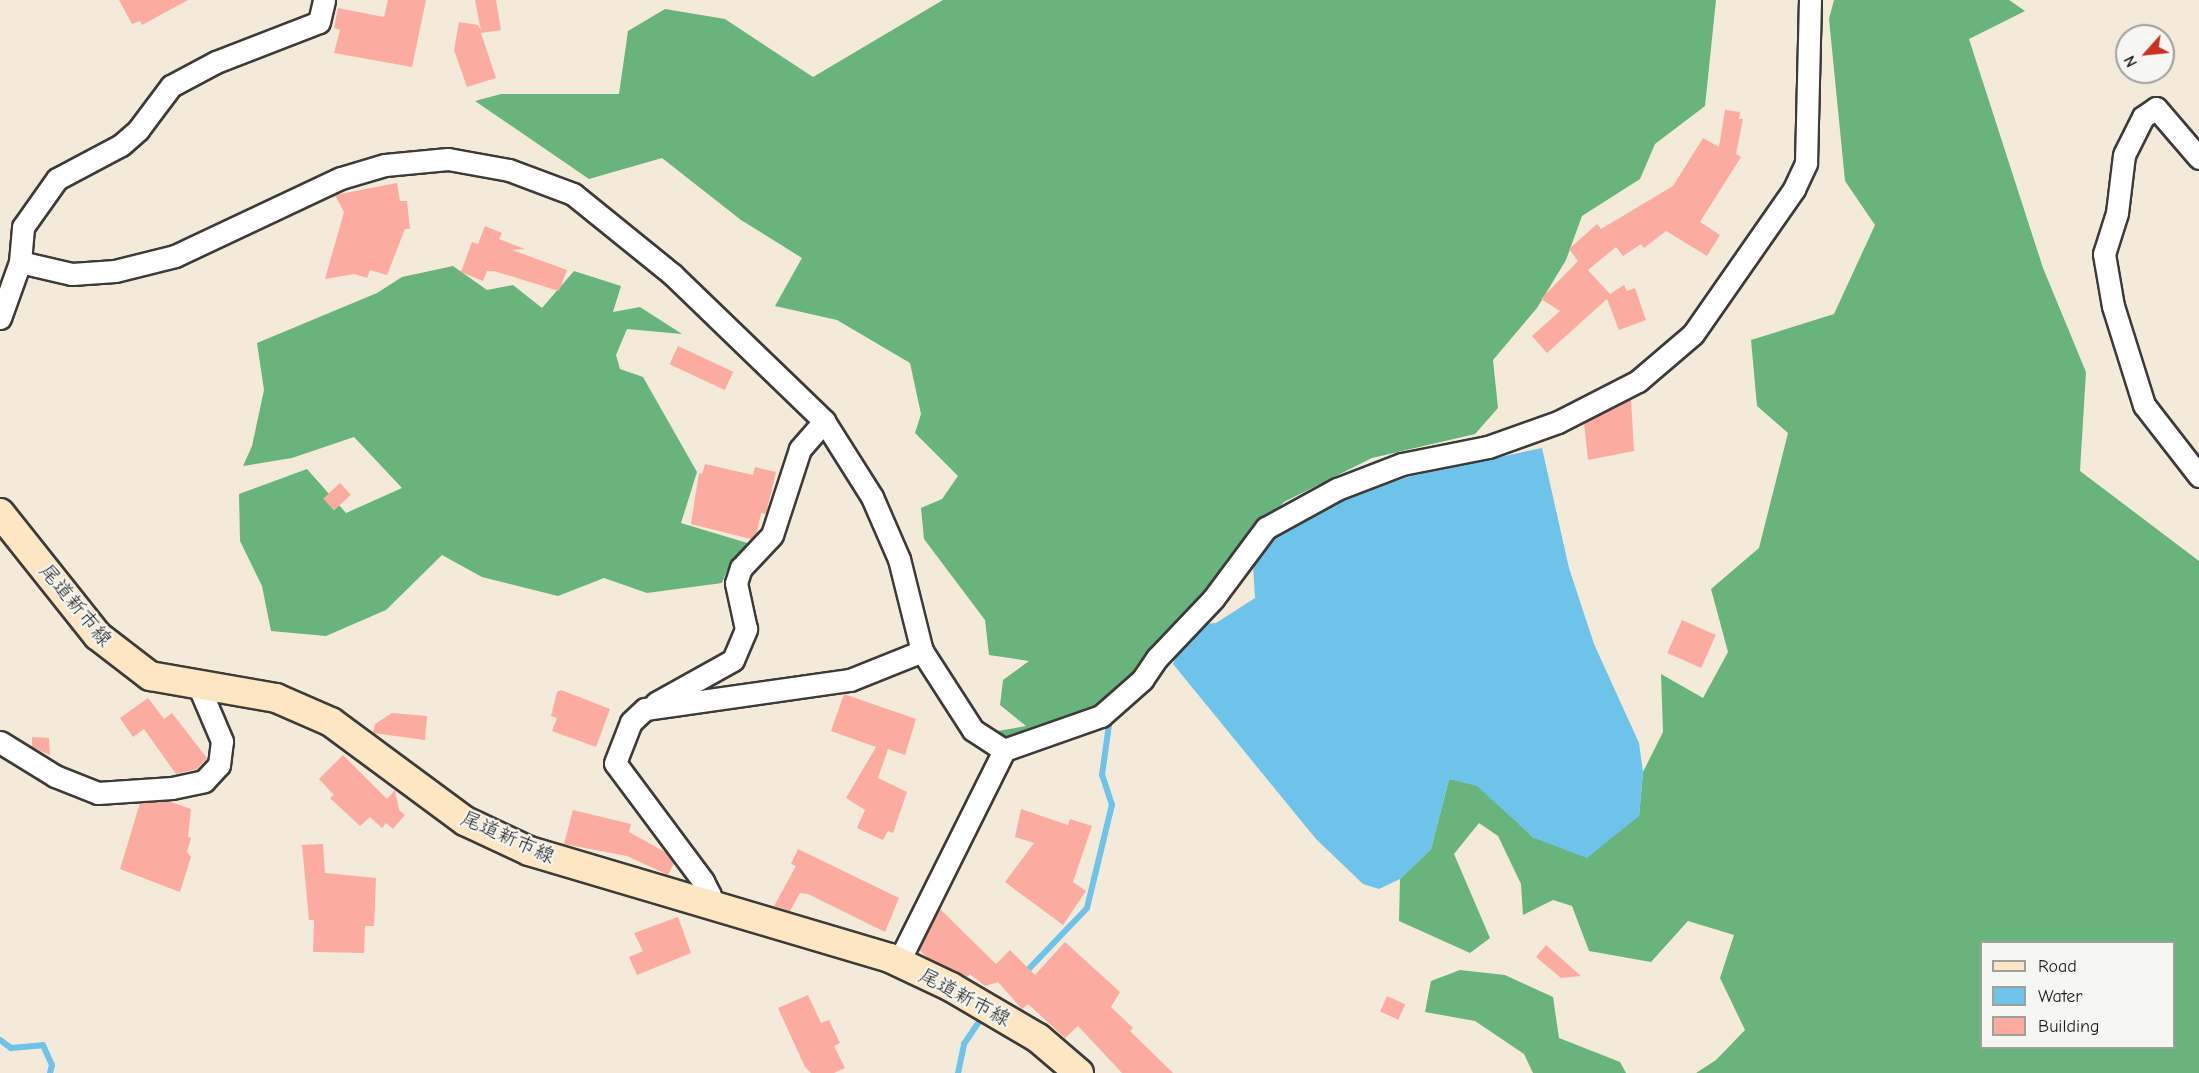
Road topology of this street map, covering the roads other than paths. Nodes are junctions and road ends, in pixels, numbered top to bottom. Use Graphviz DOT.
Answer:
graph roads {
  1 [pos="324,0"];
  2 [pos="1810,0"];
  3 [pos="2199,158"];
  4 [pos="20,262"];
  5 [pos="0,318"];
  6 [pos="824,421"];
  7 [pos="2199,476"];
  8 [pos="0,513"];
  9 [pos="922,651"];
  10 [pos="199,687"];
  11 [pos="645,709"];
  12 [pos="0,742"];
  13 [pos="1004,750"];
  14 [pos="708,905"];
  15 [pos="898,963"];
  16 [pos="1078,1073"];
  1 -- 4 [label="street"];
  2 -- 13 [label="street"];
  3 -- 7 [label="street"];
  4 -- 5 [label="street"];
  4 -- 6 [label="street"];
  6 -- 9 [label="street"];
  6 -- 11 [label="street"];
  8 -- 10 [label="main road, 尾道新市線"];
  9 -- 11 [label="street"];
  9 -- 13 [label="street"];
  10 -- 12 [label="street"];
  10 -- 14 [label="main road, 尾道新市線"];
  11 -- 14 [label="street"];
  13 -- 15 [label="street"];
  14 -- 15 [label="main road, 尾道新市線"];
  15 -- 16 [label="main road, 尾道新市線"];
}
